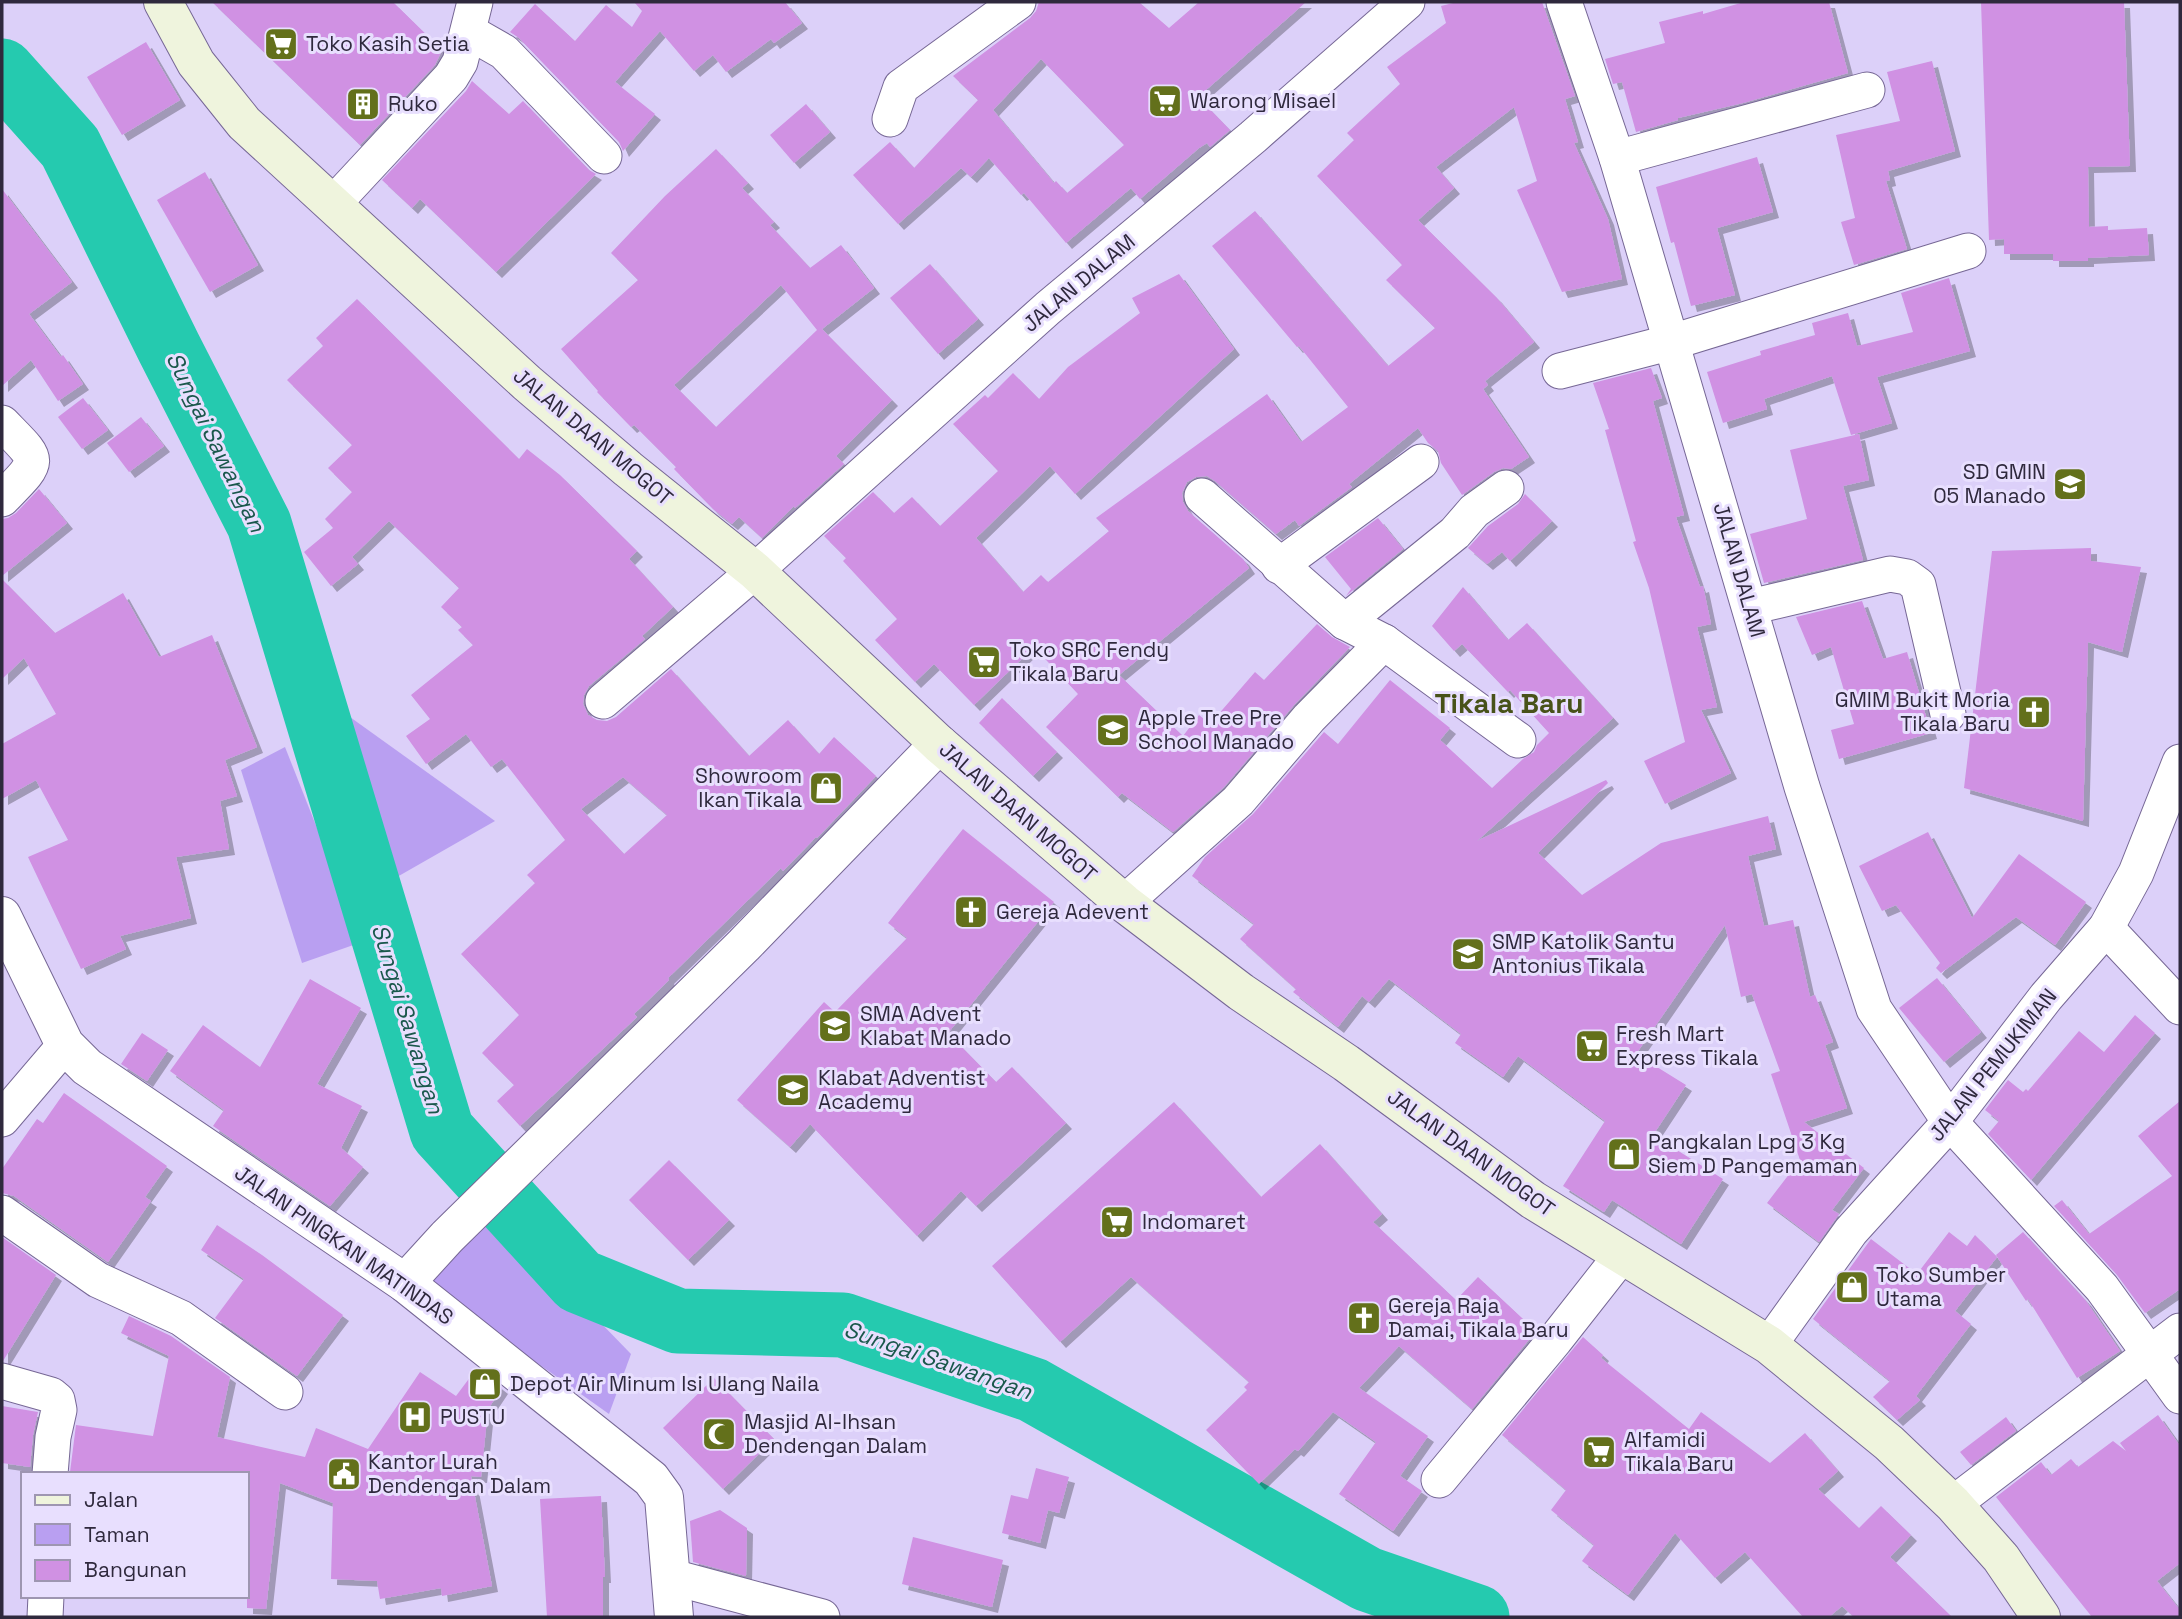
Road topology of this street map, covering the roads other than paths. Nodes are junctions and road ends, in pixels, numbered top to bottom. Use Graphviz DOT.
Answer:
graph roads {
  1 [pos="163,2"];
  2 [pos="1018,2"];
  3 [pos="1407,2"];
  4 [pos="1564,2"];
  5 [pos="472,17"];
  6 [pos="1867,90"];
  7 [pos="890,119"];
  8 [pos="604,156"];
  9 [pos="1617,158"];
  10 [pos="333,204"];
  11 [pos="1968,251"];
  12 [pos="1672,342"];
  13 [pos="1560,371"];
  14 [pos="2,423"];
  15 [pos="1421,462"];
  16 [pos="1506,488"];
  17 [pos="1202,496"];
  18 [pos="2,499"];
  19 [pos="1279,566"];
  20 [pos="755,571"];
  21 [pos="1750,607"];
  22 [pos="1345,622"];
  23 [pos="1384,642"];
  24 [pos="603,701"];
  25 [pos="1948,714"];
  26 [pos="1518,740"];
  27 [pos="939,744"];
  28 [pos="2180,762"];
  29 [pos="1124,903"];
  30 [pos="2,916"];
  31 [pos="2106,928"];
  32 [pos="2180,1007"];
  33 [pos="65,1045"];
  34 [pos="2,1119"];
  35 [pos="1950,1122"];
  36 [pos="2,1213"];
  37 [pos="1621,1256"];
  38 [pos="405,1283"];
  39 [pos="2180,1331"];
  40 [pos="1769,1345"];
  41 [pos="2150,1354"];
  42 [pos="2,1381"];
  43 [pos="285,1392"];
  44 [pos="2180,1396"];
  45 [pos="50,1472"];
  46 [pos="1439,1480"];
  47 [pos="1953,1504"];
  48 [pos="672,1577"];
  49 [pos="46,1598"];
  50 [pos="46,1617"];
  51 [pos="674,1617"];
  52 [pos="822,1617"];
  53 [pos="2042,1617"];
  1 -- 10 [label="main road, JALAN DAAN MOGOT"];
  2 -- 7 [label="street"];
  3 -- 20 [label="street, JALAN DALAM"];
  4 -- 9 [label="street, JALAN DALAM"];
  5 -- 8 [label="street"];
  5 -- 10 [label="street"];
  6 -- 9 [label="street"];
  9 -- 12 [label="street, JALAN DALAM"];
  10 -- 20 [label="main road, JALAN DAAN MOGOT"];
  11 -- 12 [label="street"];
  12 -- 13 [label="street"];
  12 -- 21 [label="street, JALAN DALAM"];
  14 -- 18 [label="street"];
  15 -- 19 [label="street"];
  16 -- 22 [label="street"];
  17 -- 19 [label="street"];
  19 -- 22 [label="street"];
  20 -- 24 [label="street, JALAN DALAM"];
  20 -- 27 [label="main road, JALAN DAAN MOGOT"];
  21 -- 25 [label="street"];
  21 -- 35 [label="street, JALAN DALAM"];
  22 -- 23 [label="street"];
  23 -- 26 [label="street"];
  23 -- 29 [label="street"];
  27 -- 29 [label="main road, JALAN DAAN MOGOT"];
  27 -- 38 [label="street"];
  28 -- 31 [label="street, JALAN PEMUKIMAN"];
  29 -- 37 [label="main road, JALAN DAAN MOGOT"];
  30 -- 33 [label="street, JALAN PINGKAN MATINDAS"];
  31 -- 32 [label="street"];
  31 -- 35 [label="street, JALAN PEMUKIMAN"];
  33 -- 34 [label="street"];
  33 -- 38 [label="street, JALAN PINGKAN MATINDAS"];
  35 -- 40 [label="street, JALAN PEMUKIMAN"];
  35 -- 41 [label="street, JALAN DALAM"];
  36 -- 43 [label="street"];
  37 -- 40 [label="main road, JALAN DAAN MOGOT"];
  37 -- 46 [label="street"];
  38 -- 48 [label="street, JALAN PINGKAN MATINDAS"];
  39 -- 41 [label="street"];
  40 -- 47 [label="main road, JALAN DAAN MOGOT"];
  41 -- 44 [label="street, JALAN DALAM"];
  41 -- 47 [label="street"];
  42 -- 45 [label="street"];
  47 -- 53 [label="main road, JALAN DAAN MOGOT"];
  48 -- 51 [label="street, JALAN PINGKAN MATINDAS"];
  48 -- 52 [label="street"];
  49 -- 50 [label="street"];
}
